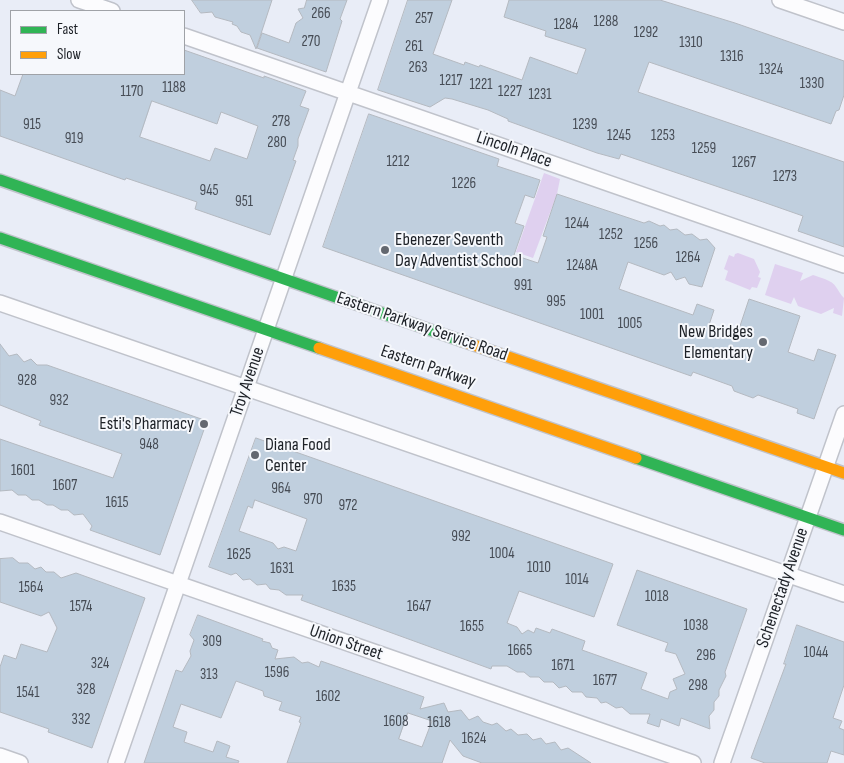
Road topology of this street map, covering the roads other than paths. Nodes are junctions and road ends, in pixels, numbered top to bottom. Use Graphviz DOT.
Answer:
graph roads {
  1 [pos="79,0"];
  2 [pos="380,0"];
  3 [pos="780,0"];
  4 [pos="109,10"];
  5 [pos="844,22"];
  6 [pos="185,36"];
  7 [pos="348,93"];
  8 [pos="0,180"];
  9 [pos="0,238"];
  10 [pos="844,264"];
  11 [pos="284,279"];
  12 [pos="0,303"];
  13 [pos="266,330"];
  14 [pos="246,387"];
  15 [pos="844,414"];
  16 [pos="826,467"];
  17 [pos="844,473"];
  18 [pos="807,518"];
  19 [pos="0,522"];
  20 [pos="844,530"];
  21 [pos="787,575"];
  22 [pos="178,584"];
  23 [pos="844,594"];
  24 [pos="0,756"];
  25 [pos="20,763"];
  26 [pos="116,763"];
  27 [pos="693,763"];
  28 [pos="722,763"];
  1 -- 4 [label="street"];
  2 -- 7 [label="street, Troy Avenue"];
  3 -- 5 [label="street"];
  6 -- 7 [label="street, Lincoln Place"];
  7 -- 10 [label="street, Lincoln Place"];
  7 -- 11 [label="street, Troy Avenue"];
  8 -- 11 [label="street, Eastern Parkway Service Road"];
  9 -- 13 [label="street, Eastern Parkway"];
  11 -- 13 [label="street, Troy Avenue"];
  11 -- 16 [label="street, Eastern Parkway Service Road"];
  12 -- 14 [label="street"];
  13 -- 14 [label="street, Troy Avenue"];
  13 -- 18 [label="street, Eastern Parkway"];
  14 -- 21 [label="street"];
  14 -- 22 [label="street, Troy Avenue"];
  15 -- 16 [label="street, Schenectady Avenue"];
  16 -- 17 [label="street, Eastern Parkway Service Road"];
  16 -- 18 [label="street, Schenectady Avenue"];
  18 -- 20 [label="street, Eastern Parkway"];
  18 -- 21 [label="street, Schenectady Avenue"];
  19 -- 22 [label="street, Union Street"];
  21 -- 23 [label="street"];
  21 -- 28 [label="street, Schenectady Avenue"];
  22 -- 26 [label="street, Troy Avenue"];
  22 -- 27 [label="street, Union Street"];
  24 -- 25 [label="street"];
}
